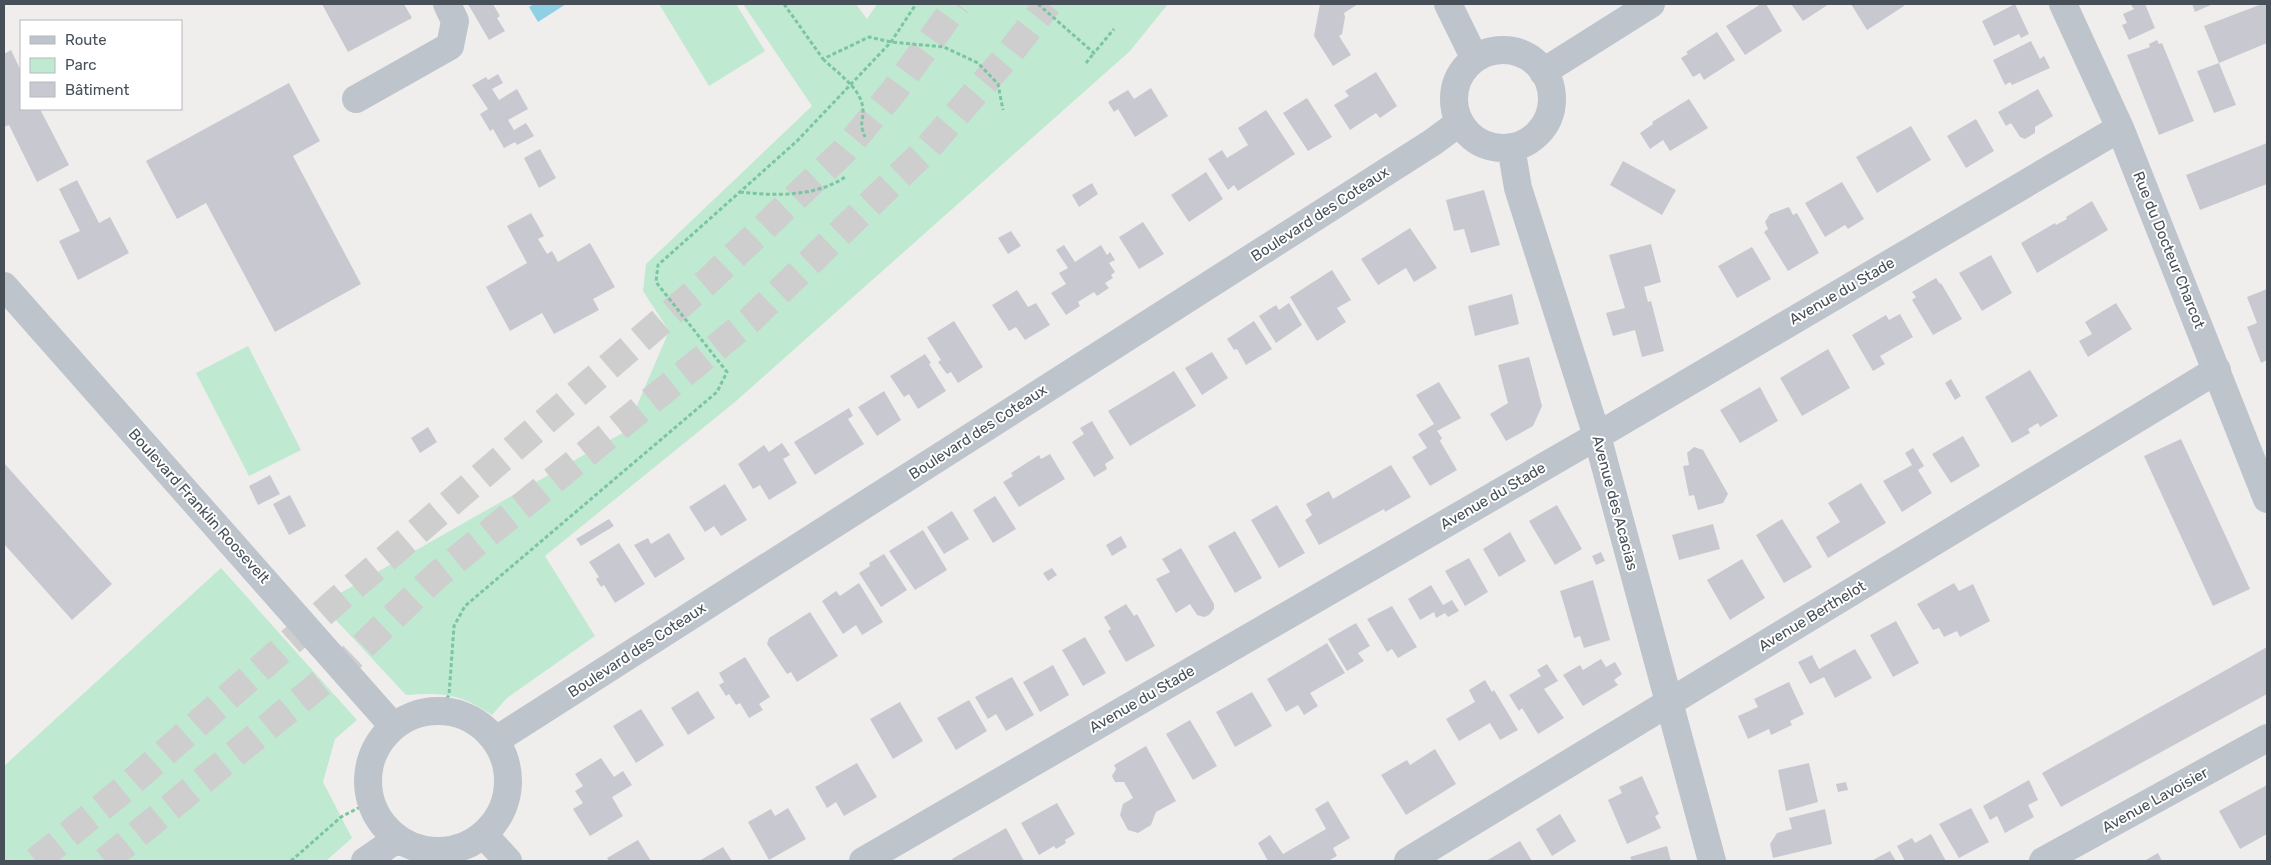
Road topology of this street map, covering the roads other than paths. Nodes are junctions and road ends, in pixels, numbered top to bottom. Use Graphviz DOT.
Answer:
graph roads {
  1 [pos="447,4"];
  2 [pos="1448,4"];
  3 [pos="1651,4"];
  4 [pos="2063,4"];
  5 [pos="1475,59"];
  6 [pos="1543,72"];
  7 [pos="356,98"];
  8 [pos="1460,122"];
  9 [pos="2120,128"];
  10 [pos="1511,147"];
  11 [pos="4,286"];
  12 [pos="2217,370"];
  13 [pos="1597,436"];
  14 [pos="2267,499"];
  15 [pos="1669,703"];
  16 [pos="393,726"];
  17 [pos="2267,738"];
  18 [pos="496,740"];
  19 [pos="484,835"];
  20 [pos="397,839"];
  21 [pos="365,861"];
  22 [pos="508,861"];
  23 [pos="863,861"];
  24 [pos="1408,861"];
  25 [pos="1712,861"];
  26 [pos="2043,861"];
  1 -- 7 [label="street"];
  2 -- 5 [label="street"];
  3 -- 6 [label="street"];
  4 -- 9 [label="street, Rue du Docteur Charcot"];
  5 -- 6 [label="street"];
  5 -- 8 [label="street"];
  6 -- 10 [label="street"];
  8 -- 10 [label="street"];
  8 -- 18 [label="street, Boulevard des Coteaux"];
  9 -- 12 [label="street, Rue du Docteur Charcot"];
  9 -- 13 [label="street, Avenue du Stade"];
  10 -- 13 [label="street, Avenue des Acacias"];
  11 -- 16 [label="street, Boulevard Franklin Roosevelt"];
  12 -- 14 [label="street, Rue du Docteur Charcot"];
  12 -- 15 [label="street, Avenue Berthelot"];
  13 -- 15 [label="street, Avenue des Acacias"];
  13 -- 23 [label="street, Avenue du Stade"];
  15 -- 24 [label="street, Avenue Berthelot"];
  15 -- 25 [label="street, Avenue des Acacias"];
  16 -- 18 [label="street"];
  16 -- 20 [label="street"];
  17 -- 26 [label="street, Avenue Lavoisier"];
  18 -- 19 [label="street"];
  19 -- 20 [label="street"];
  19 -- 22 [label="street"];
  20 -- 21 [label="street"];
}
